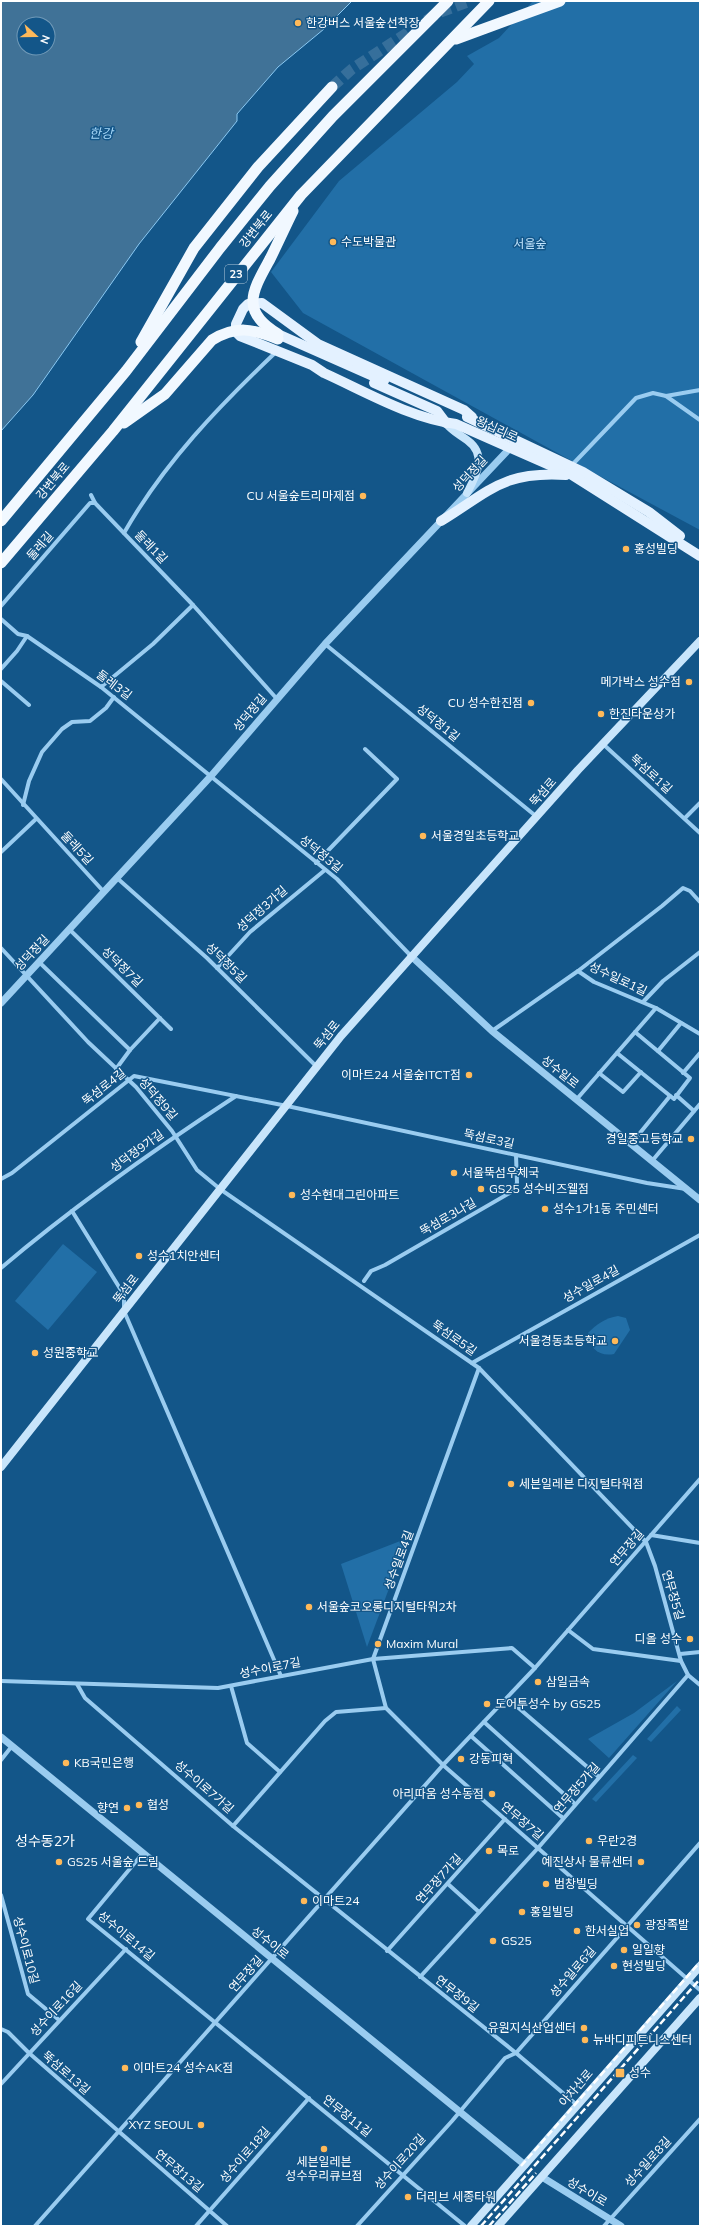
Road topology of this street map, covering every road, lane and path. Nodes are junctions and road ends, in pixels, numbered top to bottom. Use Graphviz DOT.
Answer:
graph roads {
  1 [pos="448,1"];
  2 [pos="489,1"];
  3 [pos="560,1"];
  4 [pos="452,40"];
  5 [pos="332,87"];
  6 [pos="301,195"];
  7 [pos="278,341"];
  8 [pos="121,377"];
  9 [pos="700,391"];
  10 [pos="666,396"];
  11 [pos="428,404"];
  12 [pos="472,417"];
  13 [pos="700,420"];
  14 [pos="446,423"];
  15 [pos="113,431"];
  16 [pos="517,440"];
  17 [pos="509,448"];
  18 [pos="571,471"];
  19 [pos="467,493"];
  20 [pos="91,495"];
  21 [pos="95,503"];
  22 [pos="1,521"];
  23 [pos="441,521"];
  24 [pos="124,533"];
  25 [pos="699,551"];
  26 [pos="1,563"];
  27 [pos="193,605"];
  28 [pos="1,606"];
  29 [pos="1,619"];
  30 [pos="27,636"];
  31 [pos="700,641"];
  32 [pos="325,644"];
  33 [pos="1,669"];
  34 [pos="1,681"];
  35 [pos="101,687"];
  36 [pos="114,697"];
  37 [pos="277,699"];
  38 [pos="29,705"];
  39 [pos="603,744"];
  40 [pos="366,749"];
  41 [pos="211,776"];
  42 [pos="1,779"];
  43 [pos="700,803"];
  44 [pos="23,804"];
  45 [pos="537,817"];
  46 [pos="685,818"];
  47 [pos="36,819"];
  48 [pos="700,833"];
  49 [pos="1,852"];
  50 [pos="316,863"];
  51 [pos="325,870"];
  52 [pos="117,878"];
  53 [pos="104,892"];
  54 [pos="700,902"];
  55 [pos="69,929"];
  56 [pos="1,948"];
  57 [pos="700,952"];
  58 [pos="411,956"];
  59 [pos="39,962"];
  60 [pos="217,968"];
  61 [pos="578,971"];
  62 [pos="26,975"];
  63 [pos="643,1002"];
  64 [pos="1,1003"];
  65 [pos="656,1008"];
  66 [pos="160,1018"];
  67 [pos="681,1023"];
  68 [pos="171,1029"];
  69 [pos="492,1031"];
  70 [pos="635,1032"];
  71 [pos="700,1034"];
  72 [pos="130,1050"];
  73 [pos="658,1051"];
  74 [pos="617,1053"];
  75 [pos="700,1053"];
  76 [pos="317,1067"];
  77 [pos="116,1069"];
  78 [pos="641,1072"];
  79 [pos="599,1073"];
  80 [pos="683,1073"];
  81 [pos="128,1081"];
  82 [pos="676,1095"];
  83 [pos="236,1096"];
  84 [pos="670,1096"];
  85 [pos="576,1100"];
  86 [pos="700,1104"];
  87 [pos="286,1106"];
  88 [pos="694,1111"];
  89 [pos="175,1136"];
  90 [pos="631,1144"];
  91 [pos="516,1155"];
  92 [pos="652,1161"];
  93 [pos="1,1179"];
  94 [pos="220,1189"];
  95 [pos="687,1190"];
  96 [pos="700,1200"];
  97 [pos="72,1211"];
  98 [pos="700,1235"];
  99 [pos="1,1268"];
  100 [pos="364,1281"];
  101 [pos="124,1311"];
  102 [pos="472,1363"];
  103 [pos="479,1368"];
  104 [pos="1,1467"];
  105 [pos="699,1481"];
  106 [pos="651,1535"];
  107 [pos="646,1542"];
  108 [pos="700,1543"];
  109 [pos="568,1630"];
  110 [pos="700,1652"];
  111 [pos="680,1654"];
  112 [pos="373,1659"];
  113 [pos="682,1661"];
  114 [pos="535,1668"];
  115 [pos="688,1674"];
  116 [pos="281,1676"];
  117 [pos="1,1681"];
  118 [pos="77,1684"];
  119 [pos="700,1685"];
  120 [pos="231,1686"];
  121 [pos="507,1698"];
  122 [pos="386,1708"];
  123 [pos="484,1722"];
  124 [pos="471,1736"];
  125 [pos="1,1737"];
  126 [pos="12,1746"];
  127 [pos="1,1760"];
  128 [pos="443,1765"];
  129 [pos="280,1772"];
  130 [pos="599,1777"];
  131 [pos="576,1804"];
  132 [pos="564,1818"];
  133 [pos="505,1819"];
  134 [pos="233,1826"];
  135 [pos="700,1843"];
  136 [pos="538,1848"];
  137 [pos="143,1853"];
  138 [pos="448,1884"];
  139 [pos="1,1896"];
  140 [pos="324,1899"];
  141 [pos="479,1912"];
  142 [pos="627,1925"];
  143 [pos="126,1949"];
  144 [pos="387,1951"];
  145 [pos="273,1959"];
  146 [pos="700,1966"];
  147 [pos="420,1977"];
  148 [pos="688,1979"];
  149 [pos="700,1990"];
  150 [pos="700,1998"];
  151 [pos="59,2020"];
  152 [pos="216,2023"];
  153 [pos="1,2029"];
  154 [pos="28,2053"];
  155 [pos="516,2053"];
  156 [pos="1,2084"];
  157 [pos="309,2098"];
  158 [pos="577,2105"];
  159 [pos="459,2112"];
  160 [pos="700,2119"];
  161 [pos="118,2133"];
  162 [pos="525,2165"];
  163 [pos="403,2174"];
  164 [pos="542,2177"];
  165 [pos="210,2211"];
  166 [pos="610,2219"];
  167 [pos="35,2226"];
  168 [pos="196,2226"];
  169 [pos="227,2226"];
  170 [pos="357,2226"];
  171 [pos="465,2226"];
  172 [pos="471,2226"];
  173 [pos="498,2226"];
  174 [pos="604,2226"];
  175 [pos="622,2226"];
  1 -- 8 [label="highway, 강변북로 / 23"];
  2 -- 4 [label="highway, 강변북로 / 23"];
  3 -- 4 [label="highway"];
  4 -- 6 [label="highway, 강변북로 / 23"];
  5 -- 8 [label="highway"];
  6 -- 7 [label="highway"];
  6 -- 15 [label="highway, 강변북로 / 23"];
  7 -- 11 [label="main road, 왕십리로"];
  7 -- 12 [label="main road"];
  7 -- 14 [label="main road"];
  7 -- 15 [label="highway"];
  7 -- 24 [label="street"];
  8 -- 22 [label="highway, 강변북로 / 23"];
  9 -- 10 [label="street"];
  10 -- 13 [label="street"];
  10 -- 18 [label="street"];
  11 -- 12 [label="main road, 왕십리로"];
  11 -- 14 [label="main road, 왕십리로"];
  12 -- 16 [label="main road, 왕십리로"];
  14 -- 17 [label="main road, 왕십리로"];
  14 -- 19 [label="main road"];
  15 -- 26 [label="highway, 강변북로 / 23"];
  16 -- 17 [label="street, 성덕정길"];
  16 -- 18 [label="main road, 왕십리로"];
  17 -- 18 [label="main road, 왕십리로"];
  17 -- 19 [label="street, 성덕정길"];
  18 -- 23 [label="main road"];
  18 -- 25 [label="main road, 왕십리로"];
  19 -- 23 [label="street, 성덕정길"];
  20 -- 21 [label="street, 둘레1길"];
  21 -- 24 [label="street, 둘레1길"];
  21 -- 28 [label="street, 둘레길"];
  23 -- 32 [label="street, 성덕정길"];
  24 -- 27 [label="street, 둘레1길"];
  27 -- 35 [label="street"];
  27 -- 37 [label="street, 둘레1길"];
  29 -- 30 [label="street, 둘레3길"];
  30 -- 33 [label="street"];
  30 -- 35 [label="street, 둘레3길"];
  31 -- 39 [label="main road, 뚝섬로"];
  32 -- 37 [label="street, 성덕정길"];
  32 -- 45 [label="street, 성덕정1길"];
  34 -- 38 [label="street"];
  35 -- 36 [label="street, 둘레3길"];
  36 -- 41 [label="street, 둘레3길"];
  36 -- 44 [label="street"];
  37 -- 41 [label="street, 성덕정길"];
  39 -- 45 [label="main road, 뚝섬로"];
  39 -- 46 [label="street, 뚝섬로1길"];
  40 -- 50 [label="street"];
  41 -- 50 [label="street, 성덕정3길"];
  41 -- 52 [label="street, 성덕정길"];
  42 -- 44 [label="street, 둘레5길"];
  43 -- 46 [label="street"];
  44 -- 47 [label="street, 둘레5길"];
  45 -- 58 [label="main road, 뚝섬로"];
  46 -- 48 [label="street, 뚝섬로1길"];
  47 -- 49 [label="street"];
  47 -- 53 [label="street, 둘레5길"];
  50 -- 51 [label="street, 성덕정3길"];
  51 -- 58 [label="street, 성덕정3길"];
  51 -- 60 [label="street, 성덕정3가길"];
  52 -- 53 [label="street, 성덕정길"];
  52 -- 60 [label="street, 성덕정5길"];
  53 -- 55 [label="street, 성덕정길"];
  54 -- 61 [label="street"];
  55 -- 59 [label="street, 성덕정길"];
  55 -- 66 [label="street, 성덕정7길"];
  56 -- 62 [label="street, 성덕정9길"];
  57 -- 63 [label="street"];
  58 -- 69 [label="street, 성수일로"];
  58 -- 76 [label="main road, 뚝섬로"];
  59 -- 62 [label="street, 성덕정길"];
  59 -- 72 [label="street"];
  60 -- 76 [label="street, 성덕정5길"];
  61 -- 63 [label="street, 성수일로1길"];
  61 -- 69 [label="street, 성수일로1길"];
  62 -- 64 [label="street, 성덕정길"];
  62 -- 77 [label="street, 성덕정9길"];
  63 -- 65 [label="street, 성수일로1길"];
  65 -- 67 [label="street, 성수일로1길"];
  65 -- 70 [label="street"];
  66 -- 68 [label="street, 성덕정7길"];
  66 -- 72 [label="street"];
  67 -- 71 [label="street, 성수일로1길"];
  67 -- 73 [label="street"];
  69 -- 85 [label="street, 성수일로"];
  70 -- 73 [label="street"];
  70 -- 74 [label="street"];
  72 -- 77 [label="street"];
  73 -- 80 [label="street"];
  74 -- 78 [label="street"];
  74 -- 79 [label="street"];
  75 -- 80 [label="street"];
  76 -- 87 [label="main road, 뚝섬로"];
  77 -- 81 [label="street, 성덕정9길"];
  78 -- 79 [label="street"];
  78 -- 84 [label="street"];
  79 -- 85 [label="street"];
  80 -- 82 [label="street"];
  81 -- 83 [label="street, 뚝섬로4길"];
  81 -- 89 [label="street, 성덕정9길"];
  81 -- 93 [label="street, 뚝섬로4길"];
  82 -- 84 [label="street"];
  82 -- 88 [label="street"];
  83 -- 87 [label="street, 뚝섬로4길"];
  83 -- 89 [label="street, 성덕정9가길"];
  84 -- 90 [label="street"];
  85 -- 90 [label="street, 성수일로"];
  86 -- 88 [label="street"];
  87 -- 91 [label="street, 뚝섬로3길"];
  87 -- 94 [label="main road, 뚝섬로"];
  88 -- 92 [label="street"];
  89 -- 94 [label="street, 성덕정9길"];
  89 -- 97 [label="street, 성덕정9가길"];
  90 -- 92 [label="street, 성수일로"];
  91 -- 95 [label="street, 뚝섬로3길"];
  91 -- 100 [label="street, 뚝섬로3나길"];
  92 -- 95 [label="street, 성수일로"];
  94 -- 101 [label="main road, 뚝섬로"];
  94 -- 102 [label="street, 뚝섬로5길"];
  95 -- 96 [label="street, 성수일로"];
  97 -- 99 [label="street, 성덕정9가길"];
  97 -- 101 [label="street"];
  98 -- 102 [label="street, 성수일로4길"];
  101 -- 104 [label="main road, 뚝섬로"];
  101 -- 116 [label="street"];
  102 -- 103 [label="street, 뚝섬로5길"];
  103 -- 107 [label="street, 뚝섬로5길"];
  103 -- 112 [label="street, 성수일로4길"];
  105 -- 106 [label="street, 연무장길"];
  106 -- 107 [label="street, 연무장길"];
  106 -- 108 [label="street"];
  107 -- 109 [label="street, 연무장길"];
  107 -- 111 [label="street, 연무장5길"];
  109 -- 113 [label="street"];
  109 -- 114 [label="street, 연무장길"];
  110 -- 111 [label="street"];
  111 -- 113 [label="street, 연무장5길"];
  112 -- 114 [label="street, 성수이로7길"];
  112 -- 116 [label="street, 성수이로7길"];
  112 -- 122 [label="street"];
  113 -- 115 [label="street, 연무장5길"];
  114 -- 121 [label="street, 연무장길"];
  115 -- 119 [label="street, 연무장5길"];
  115 -- 130 [label="street, 연무장5가길"];
  116 -- 120 [label="street, 성수이로7길"];
  117 -- 118 [label="street, 성수이로7길"];
  118 -- 120 [label="street, 성수이로7길"];
  118 -- 134 [label="street, 성수이로7가길"];
  120 -- 129 [label="street"];
  121 -- 123 [label="street, 연무장길"];
  121 -- 130 [label="street"];
  122 -- 128 [label="street"];
  122 -- 129 [label="street"];
  123 -- 124 [label="street, 연무장길"];
  123 -- 131 [label="street"];
  124 -- 128 [label="street, 연무장길"];
  124 -- 132 [label="street"];
  125 -- 126 [label="street, 성수이로"];
  126 -- 127 [label="street"];
  126 -- 137 [label="street, 성수이로"];
  128 -- 133 [label="street, 연무장7길"];
  128 -- 140 [label="street, 연무장길"];
  129 -- 134 [label="street"];
  130 -- 131 [label="street, 연무장5가길"];
  131 -- 132 [label="street, 연무장5가길"];
  132 -- 136 [label="street, 연무장5가길"];
  133 -- 136 [label="street, 연무장7길"];
  133 -- 138 [label="street, 연무장7가길"];
  134 -- 140 [label="street, 성수이로7가길"];
  135 -- 142 [label="street, 성수일로6길"];
  136 -- 141 [label="street, 연무장5가길"];
  136 -- 142 [label="street, 연무장7길"];
  137 -- 143 [label="street, 성수이로14길"];
  137 -- 145 [label="street, 성수이로"];
  138 -- 141 [label="street"];
  138 -- 144 [label="street, 연무장7가길"];
  139 -- 151 [label="street, 성수이로10길"];
  140 -- 144 [label="street, 연무장9길"];
  140 -- 145 [label="street, 연무장길"];
  141 -- 147 [label="street, 연무장5가길"];
  142 -- 148 [label="street, 연무장7길"];
  142 -- 155 [label="street, 성수일로6길"];
  143 -- 151 [label="street, 성수이로16길"];
  143 -- 152 [label="street, 성수이로14길"];
  144 -- 147 [label="street, 연무장9길"];
  145 -- 152 [label="street, 연무장길"];
  145 -- 159 [label="street, 성수이로"];
  146 -- 148 [label="main road, 아차산로"];
  147 -- 155 [label="street, 연무장9길"];
  148 -- 149 [label="street, 연무장7길"];
  148 -- 158 [label="main road, 아차산로"];
  150 -- 164 [label="main road"];
  151 -- 154 [label="street, 성수이로16길"];
  152 -- 157 [label="street, 연무장11길"];
  152 -- 161 [label="street, 연무장길"];
  153 -- 154 [label="street, 뚝섬로13길"];
  154 -- 156 [label="street, 성수이로16길"];
  154 -- 161 [label="street, 뚝섬로13길"];
  155 -- 158 [label="street, 연무장9길"];
  155 -- 159 [label="street, 성수일로6길"];
  157 -- 163 [label="street, 연무장11길"];
  157 -- 165 [label="street, 성수이로18길"];
  158 -- 162 [label="main road, 아차산로"];
  159 -- 162 [label="street, 성수이로"];
  159 -- 163 [label="street, 성수이로20길"];
  160 -- 166 [label="street, 성수일로8길"];
  161 -- 165 [label="street, 연무장13길"];
  161 -- 167 [label="street, 연무장길"];
  162 -- 172 [label="main road, 아차산로"];
  163 -- 170 [label="street, 성수이로20길"];
  163 -- 171 [label="street, 연무장11길"];
  164 -- 166 [label="street, 성수이로"];
  164 -- 173 [label="main road"];
  165 -- 168 [label="street, 성수이로18길"];
  165 -- 169 [label="street, 연무장13길"];
  166 -- 174 [label="street, 성수일로8길"];
  166 -- 175 [label="street, 성수이로"];
}
